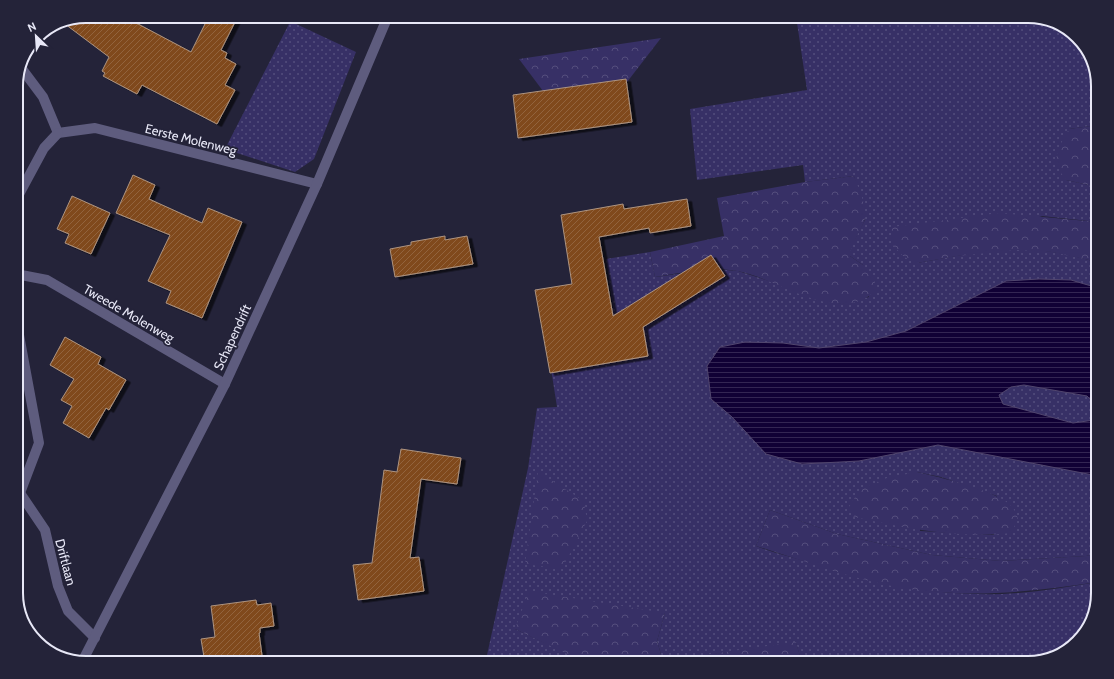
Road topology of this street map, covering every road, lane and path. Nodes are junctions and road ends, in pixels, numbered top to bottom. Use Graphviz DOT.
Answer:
graph roads {
  1 [pos="385,23"];
  2 [pos="25,72"];
  3 [pos="58,133"];
  4 [pos="317,184"];
  5 [pos="23,187"];
  6 [pos="23,275"];
  7 [pos="23,357"];
  8 [pos="224,384"];
  9 [pos="23,481"];
  10 [pos="23,500"];
  11 [pos="95,638"];
  12 [pos="85,656"];
  1 -- 4 [label="street, Schapendrift"];
  2 -- 3 [label="street"];
  3 -- 4 [label="street, Eerste Molenweg"];
  3 -- 5 [label="street"];
  4 -- 8 [label="street, Schapendrift"];
  6 -- 8 [label="street, Tweede Molenweg"];
  7 -- 9 [label="street"];
  8 -- 11 [label="street, Schapendrift"];
  10 -- 11 [label="street, Driftlaan"];
  11 -- 12 [label="street, Schapendrift"];
}
